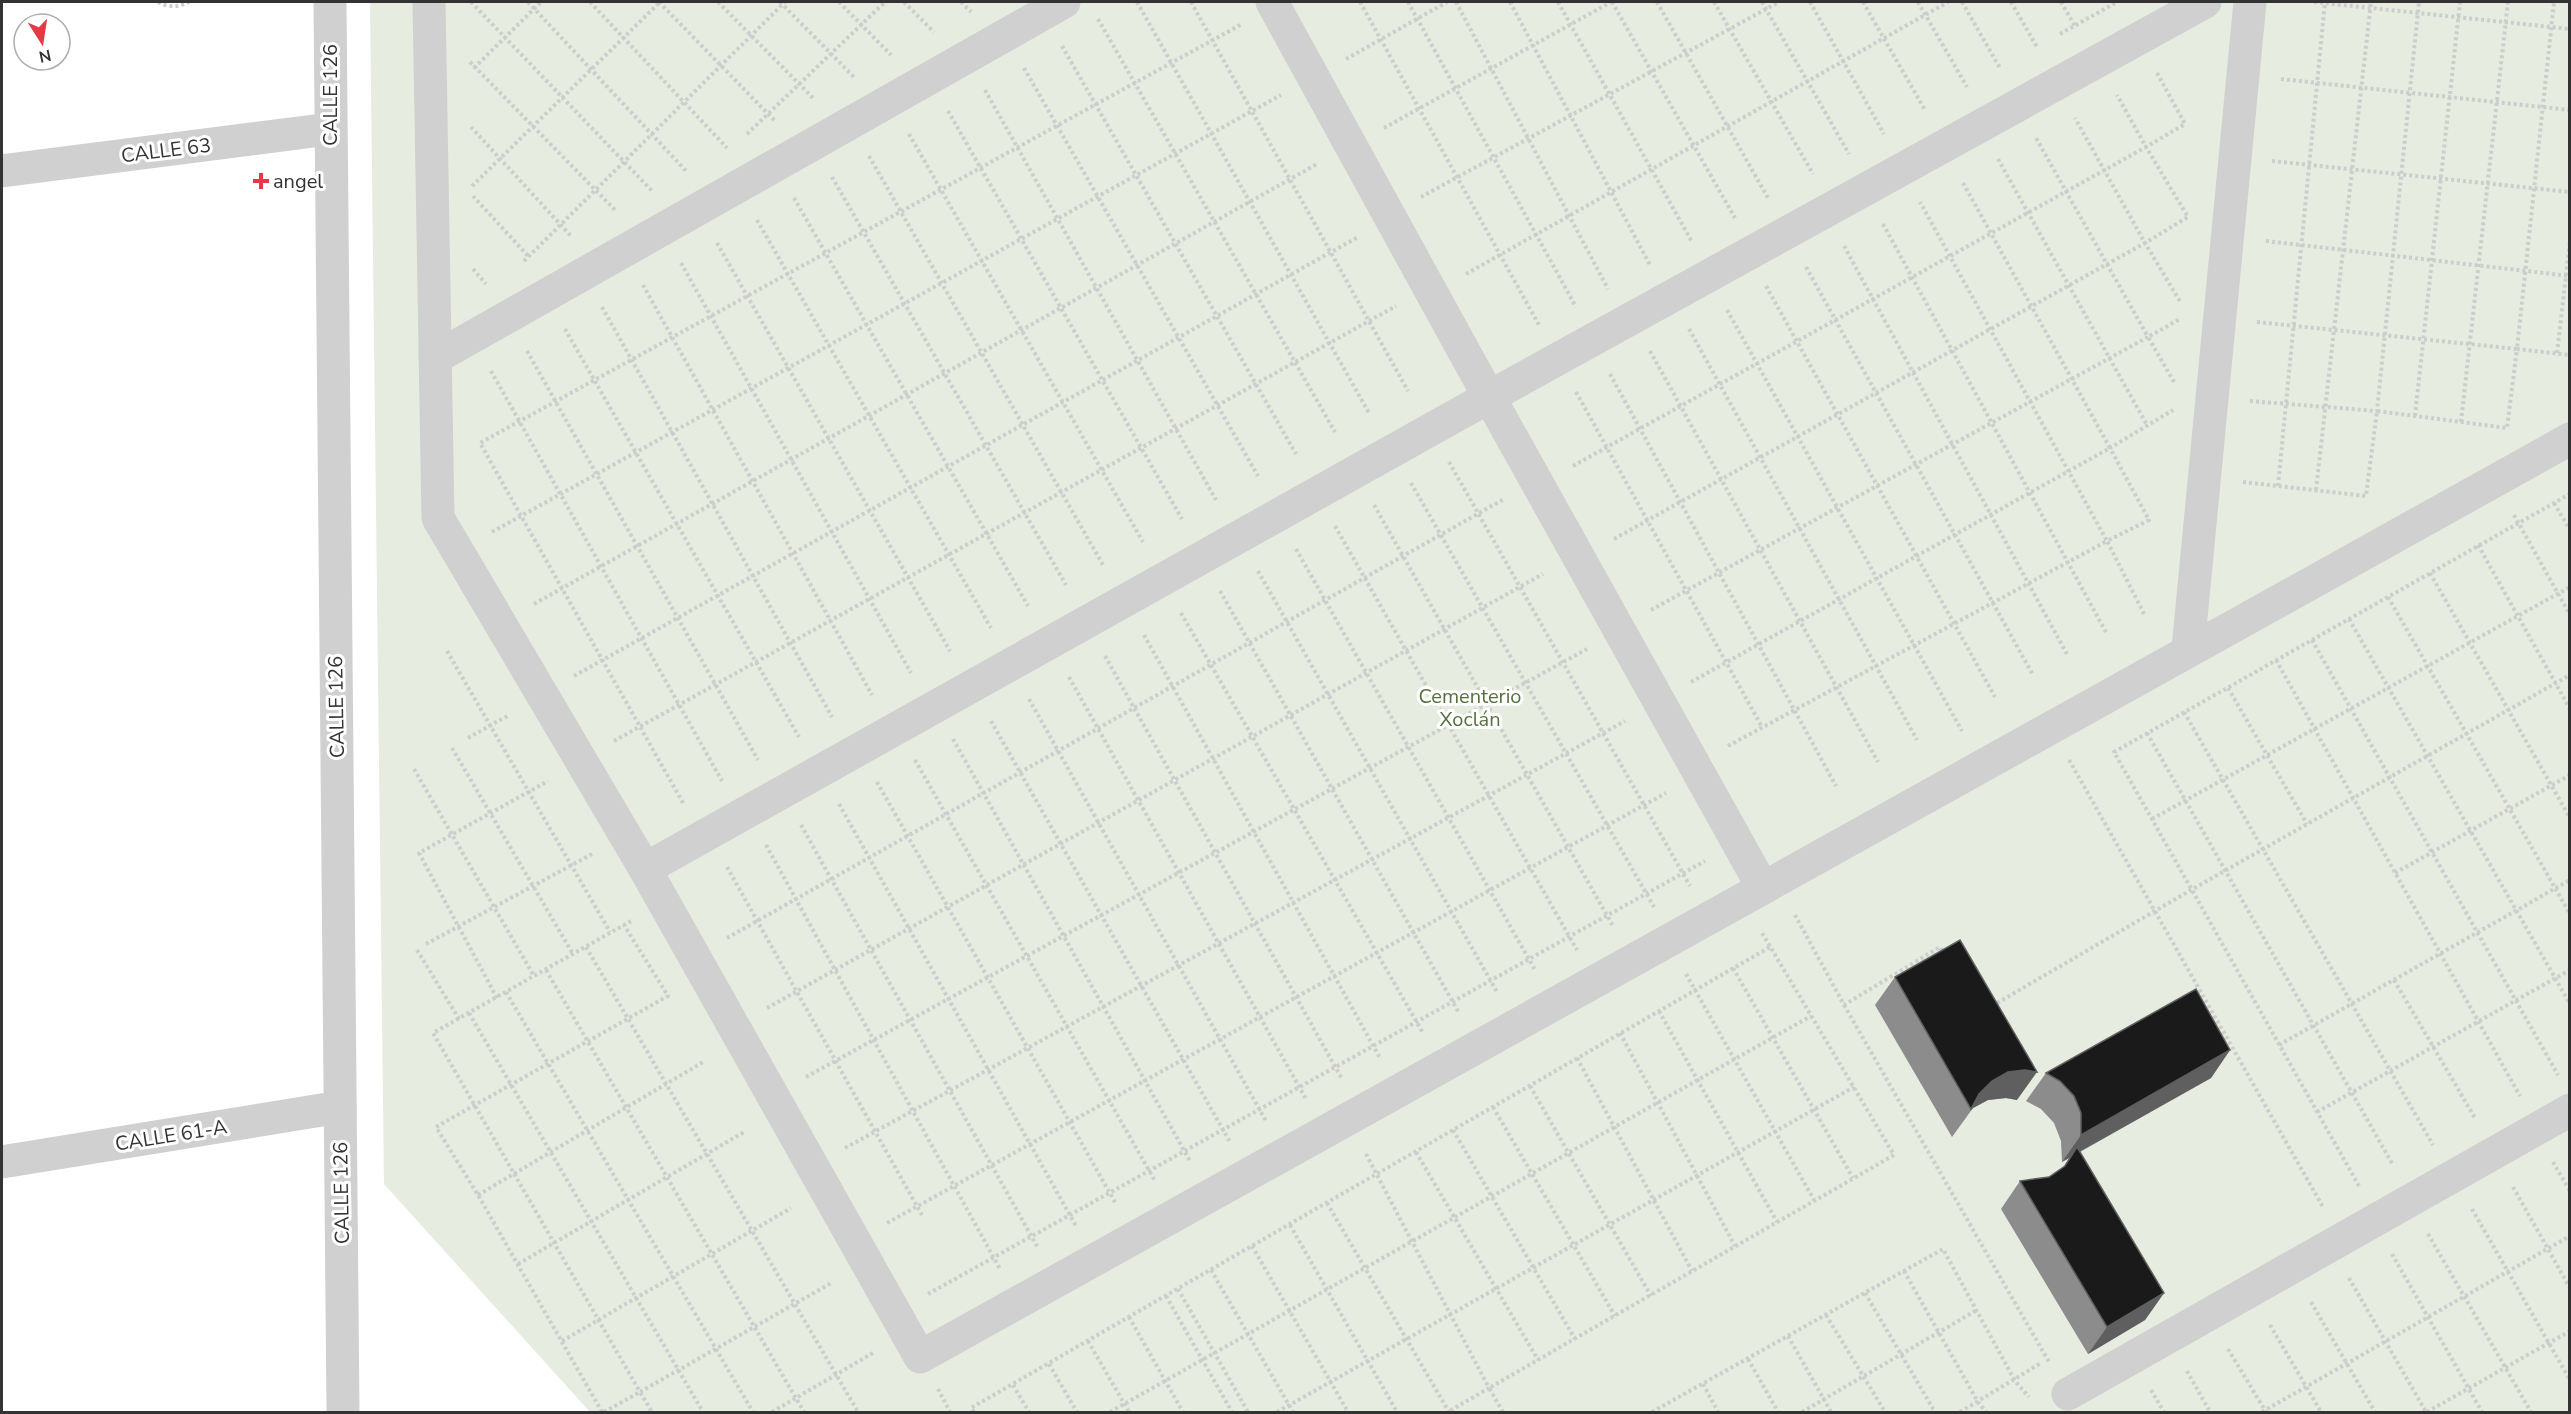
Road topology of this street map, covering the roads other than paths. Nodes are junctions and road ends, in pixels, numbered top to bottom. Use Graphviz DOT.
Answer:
graph roads {
  1 [pos="330,2"];
  2 [pos="1064,2"];
  3 [pos="1272,2"];
  4 [pos="2205,2"];
  5 [pos="2250,2"];
  6 [pos="429,11"];
  7 [pos="330,129"];
  8 [pos="2,171"];
  9 [pos="435,358"];
  10 [pos="1489,397"];
  11 [pos="2570,439"];
  12 [pos="2188,650"];
  13 [pos="645,869"];
  14 [pos="1769,884"];
  15 [pos="340,1107"];
  16 [pos="2570,1110"];
  17 [pos="2,1162"];
  18 [pos="2068,1394"];
  19 [pos="343,1413"];
  1 -- 7 [label="street, CALLE 126"];
  2 -- 9 [label="street"];
  3 -- 10 [label="street"];
  4 -- 10 [label="street"];
  5 -- 12 [label="street"];
  6 -- 9 [label="street"];
  7 -- 8 [label="street, CALLE 63"];
  7 -- 15 [label="street, CALLE 126"];
  9 -- 13 [label="street"];
  10 -- 13 [label="street"];
  10 -- 14 [label="street"];
  11 -- 12 [label="street"];
  12 -- 14 [label="street"];
  13 -- 14 [label="street"];
  15 -- 17 [label="street, CALLE 61-A"];
  15 -- 19 [label="street, CALLE 126"];
  16 -- 18 [label="street"];
}
